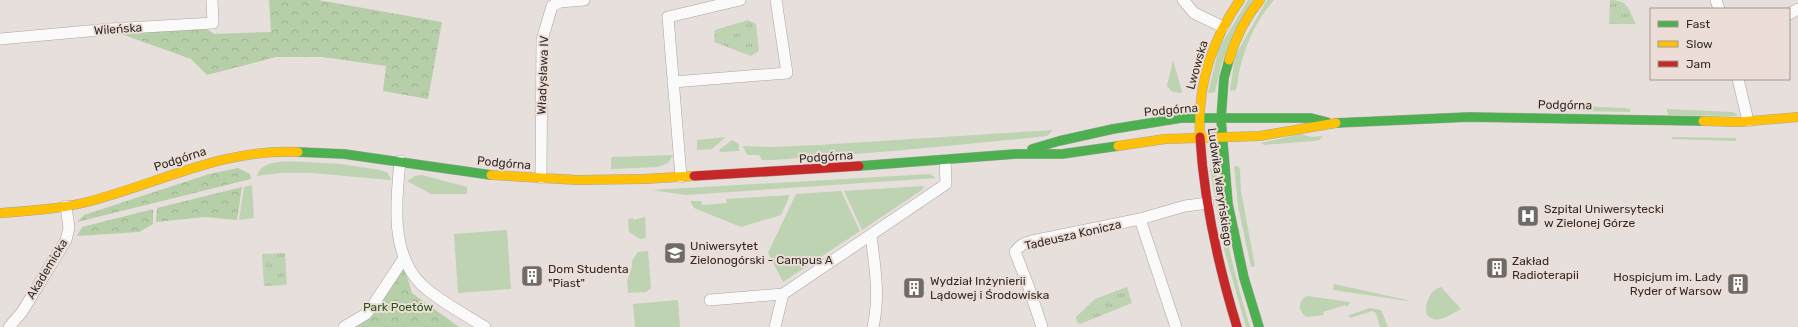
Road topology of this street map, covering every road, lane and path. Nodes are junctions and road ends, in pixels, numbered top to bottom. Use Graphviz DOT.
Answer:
graph roads {
  1 [pos="212,0"];
  2 [pos="584,0"];
  3 [pos="740,0"];
  4 [pos="776,0"];
  5 [pos="1183,0"];
  6 [pos="1240,0"];
  7 [pos="1260,0"];
  8 [pos="1223,27"];
  9 [pos="0,40"];
  10 [pos="1738,80"];
  11 [pos="673,82"];
  12 [pos="1798,117"];
  13 [pos="1199,119"];
  14 [pos="1221,119"];
  15 [pos="1748,121"];
  16 [pos="1331,123"];
  17 [pos="1200,137"];
  18 [pos="1223,138"];
  19 [pos="1015,154"];
  20 [pos="945,160"];
  21 [pos="400,161"];
  22 [pos="681,177"];
  23 [pos="541,178"];
  24 [pos="1208,203"];
  25 [pos="66,206"];
  26 [pos="0,213"];
  27 [pos="1210,218"];
  28 [pos="1140,220"];
  29 [pos="1234,235"];
  30 [pos="871,236"];
  31 [pos="404,258"];
  32 [pos="783,294"];
  33 [pos="710,300"];
  34 [pos="9,327"];
  35 [pos="344,327"];
  36 [pos="485,327"];
  37 [pos="776,327"];
  38 [pos="874,327"];
  39 [pos="1042,327"];
  40 [pos="1176,327"];
  41 [pos="1237,327"];
  42 [pos="1258,327"];
  1 -- 9 [label="street, Wileńska"];
  2 -- 23 [label="street, Władysława IV"];
  3 -- 11 [label="street"];
  4 -- 11 [label="street"];
  5 -- 8 [label="street"];
  6 -- 8 [label="street, Lwowska"];
  7 -- 14 [label="street"];
  8 -- 13 [label="street, Lwowska"];
  10 -- 15 [label="street"];
  11 -- 22 [label="street"];
  12 -- 15 [label="street, Podgórna"];
  13 -- 14 [label="street, Podgórna"];
  13 -- 17 [label="street, Ludwika Waryńskiego"];
  13 -- 19 [label="street, Podgórna"];
  14 -- 16 [label="street, Podgórna"];
  14 -- 18 [label="street, Ludwika Waryńskiego"];
  15 -- 16 [label="street, Podgórna"];
  16 -- 18 [label="street, Podgórna"];
  17 -- 18 [label="street, Podgórna"];
  17 -- 19 [label="street, Podgórna"];
  17 -- 24 [label="street, Ludwika Waryńskiego"];
  18 -- 29 [label="street, Ludwika Waryńskiego"];
  19 -- 20 [label="street, Podgórna"];
  20 -- 22 [label="street, Podgórna"];
  20 -- 30 [label="street"];
  21 -- 23 [label="street, Podgórna"];
  21 -- 25 [label="street, Podgórna"];
  21 -- 31 [label="street"];
  22 -- 23 [label="street, Podgórna"];
  24 -- 27 [label="street, Ludwika Waryńskiego"];
  24 -- 28 [label="street, Tadeusza Konicza"];
  25 -- 26 [label="street, Podgórna"];
  25 -- 34 [label="street, Akademicka"];
  27 -- 29 [label="street"];
  27 -- 41 [label="street, Ludwika Waryńskiego"];
  28 -- 39 [label="street, Tadeusza Konicza"];
  28 -- 40 [label="street"];
  29 -- 42 [label="street, Ludwika Waryńskiego"];
  30 -- 32 [label="street"];
  30 -- 38 [label="street"];
  31 -- 35 [label="street"];
  31 -- 36 [label="street"];
  32 -- 33 [label="street"];
  32 -- 37 [label="street"];
}
